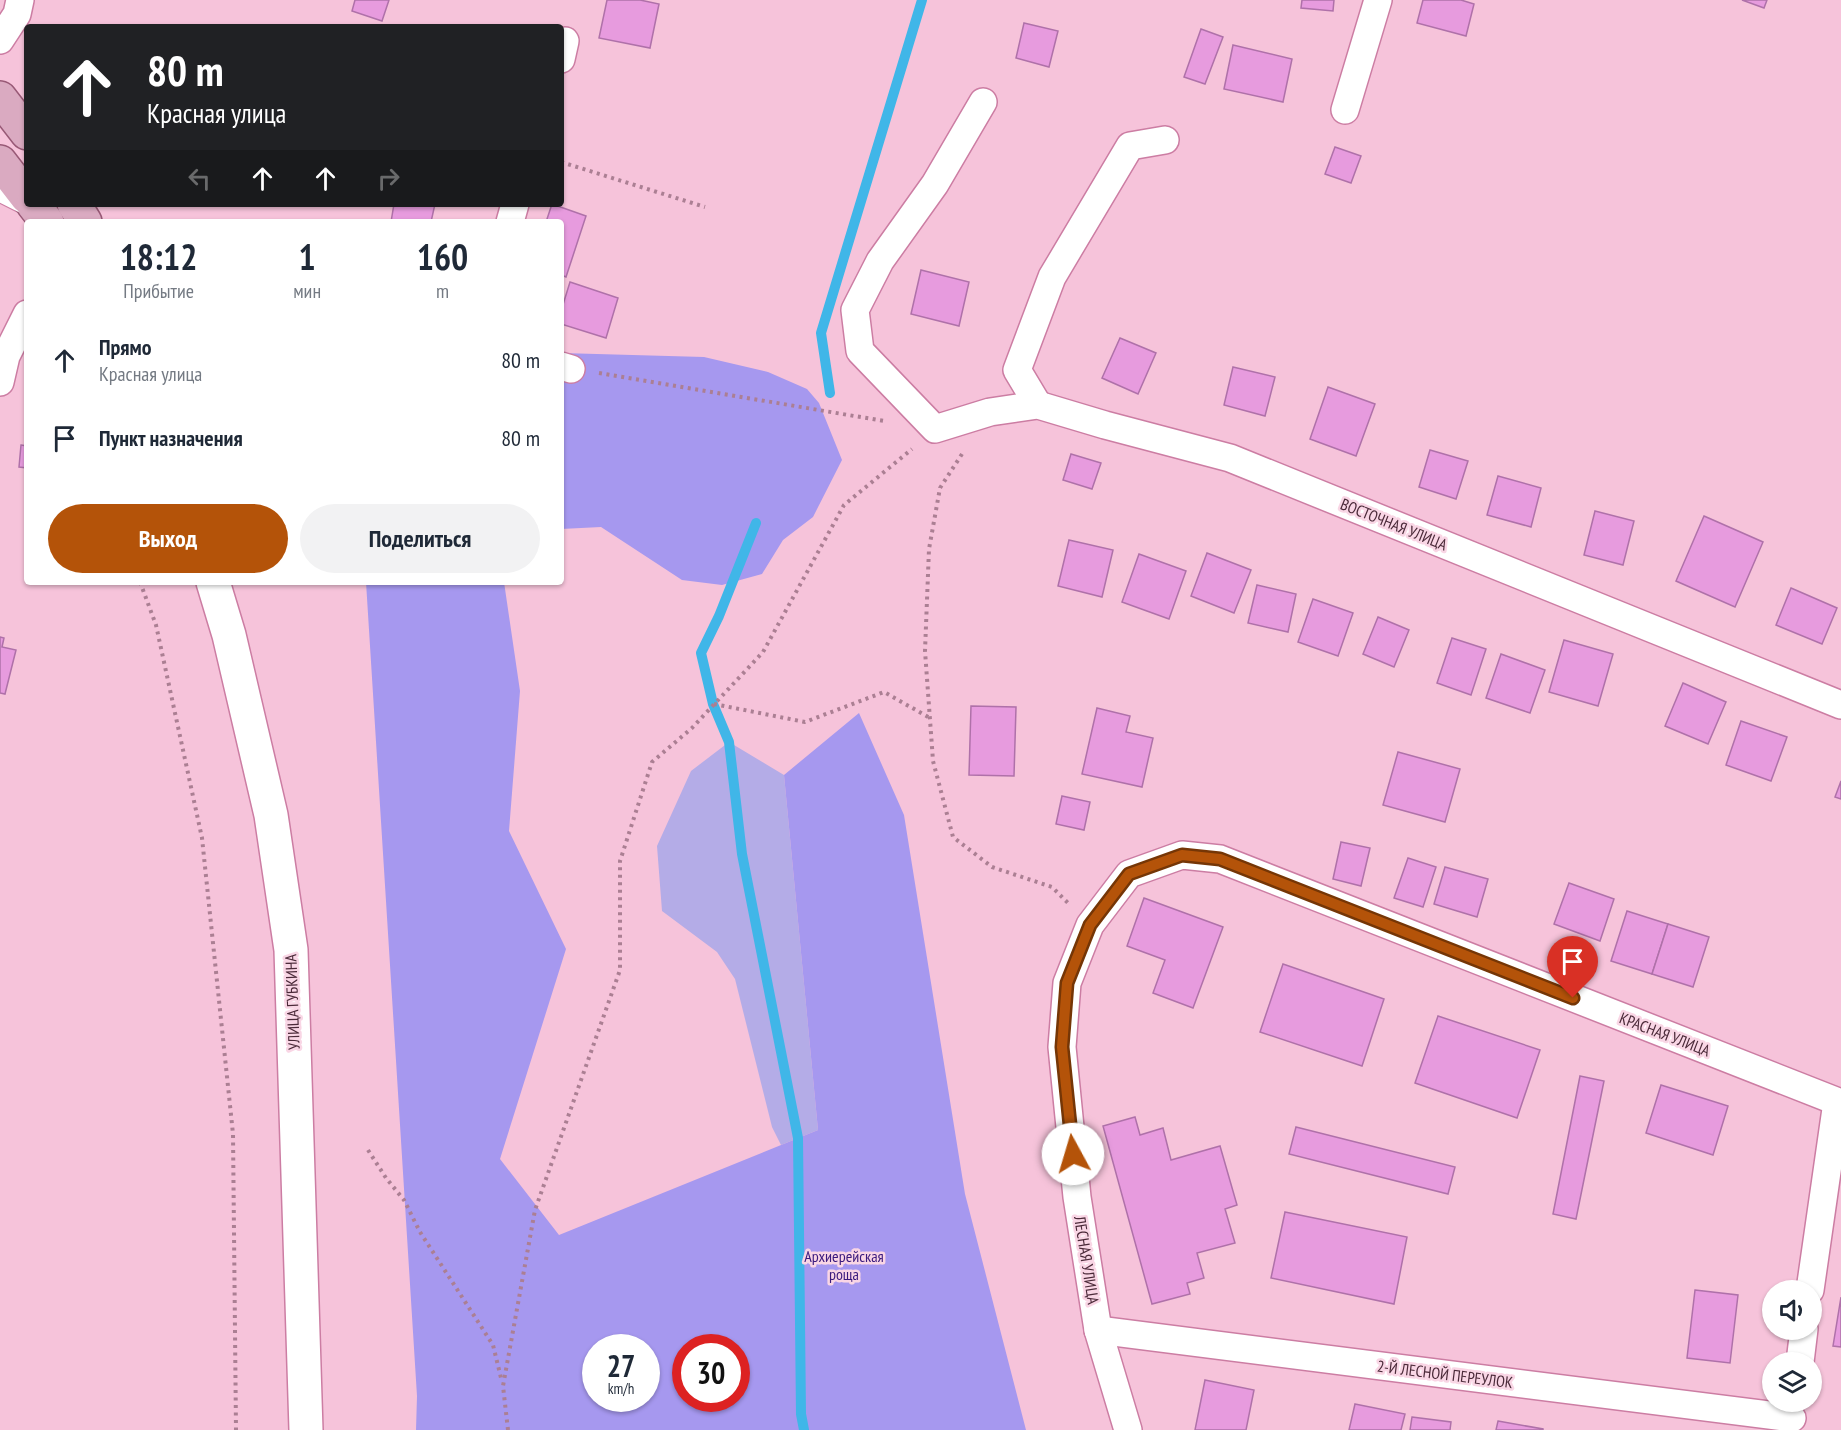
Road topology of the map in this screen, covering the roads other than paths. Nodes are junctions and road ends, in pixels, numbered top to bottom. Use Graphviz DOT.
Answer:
graph roads {
  1 [pos="20,0"];
  2 [pos="1378,0"];
  3 [pos="0,40"];
  4 [pos="0,98"];
  5 [pos="983,102"];
  6 [pos="1345,110"];
  7 [pos="24,129"];
  8 [pos="1165,140"];
  9 [pos="0,162"];
  10 [pos="24,193"];
  11 [pos="0,195"];
  12 [pos="24,205"];
  13 [pos="24,320"];
  14 [pos="0,382"];
  15 [pos="1038,405"];
  16 [pos="214,585"];
  17 [pos="1841,705"];
  18 [pos="1220,859"];
  19 [pos="1839,1103"];
  20 [pos="1812,1280"];
  21 [pos="1098,1330"];
  22 [pos="1792,1416"];
  23 [pos="306,1430"];
  24 [pos="1128,1430"];
  1 -- 3 [label="street"];
  2 -- 6 [label="street"];
  4 -- 7 [label="main road"];
  5 -- 15 [label="street, ВОСТОЧНАЯ УЛИЦА"];
  8 -- 15 [label="street"];
  9 -- 10 [label="main road"];
  11 -- 12 [label="lane"];
  13 -- 14 [label="street"];
  15 -- 17 [label="street, ВОСТОЧНАЯ УЛИЦА"];
  16 -- 23 [label="main road, УЛИЦА ГУБКИНА"];
  18 -- 19 [label="street, КРАСНАЯ УЛИЦА"];
  18 -- 21 [label="street, ЛЕСНАЯ УЛИЦА"];
  19 -- 20 [label="street"];
  21 -- 22 [label="street, 2-Й ЛЕСНОЙ ПЕРЕУЛОК"];
  21 -- 24 [label="street, ЛЕСНАЯ УЛИЦА"];
}
